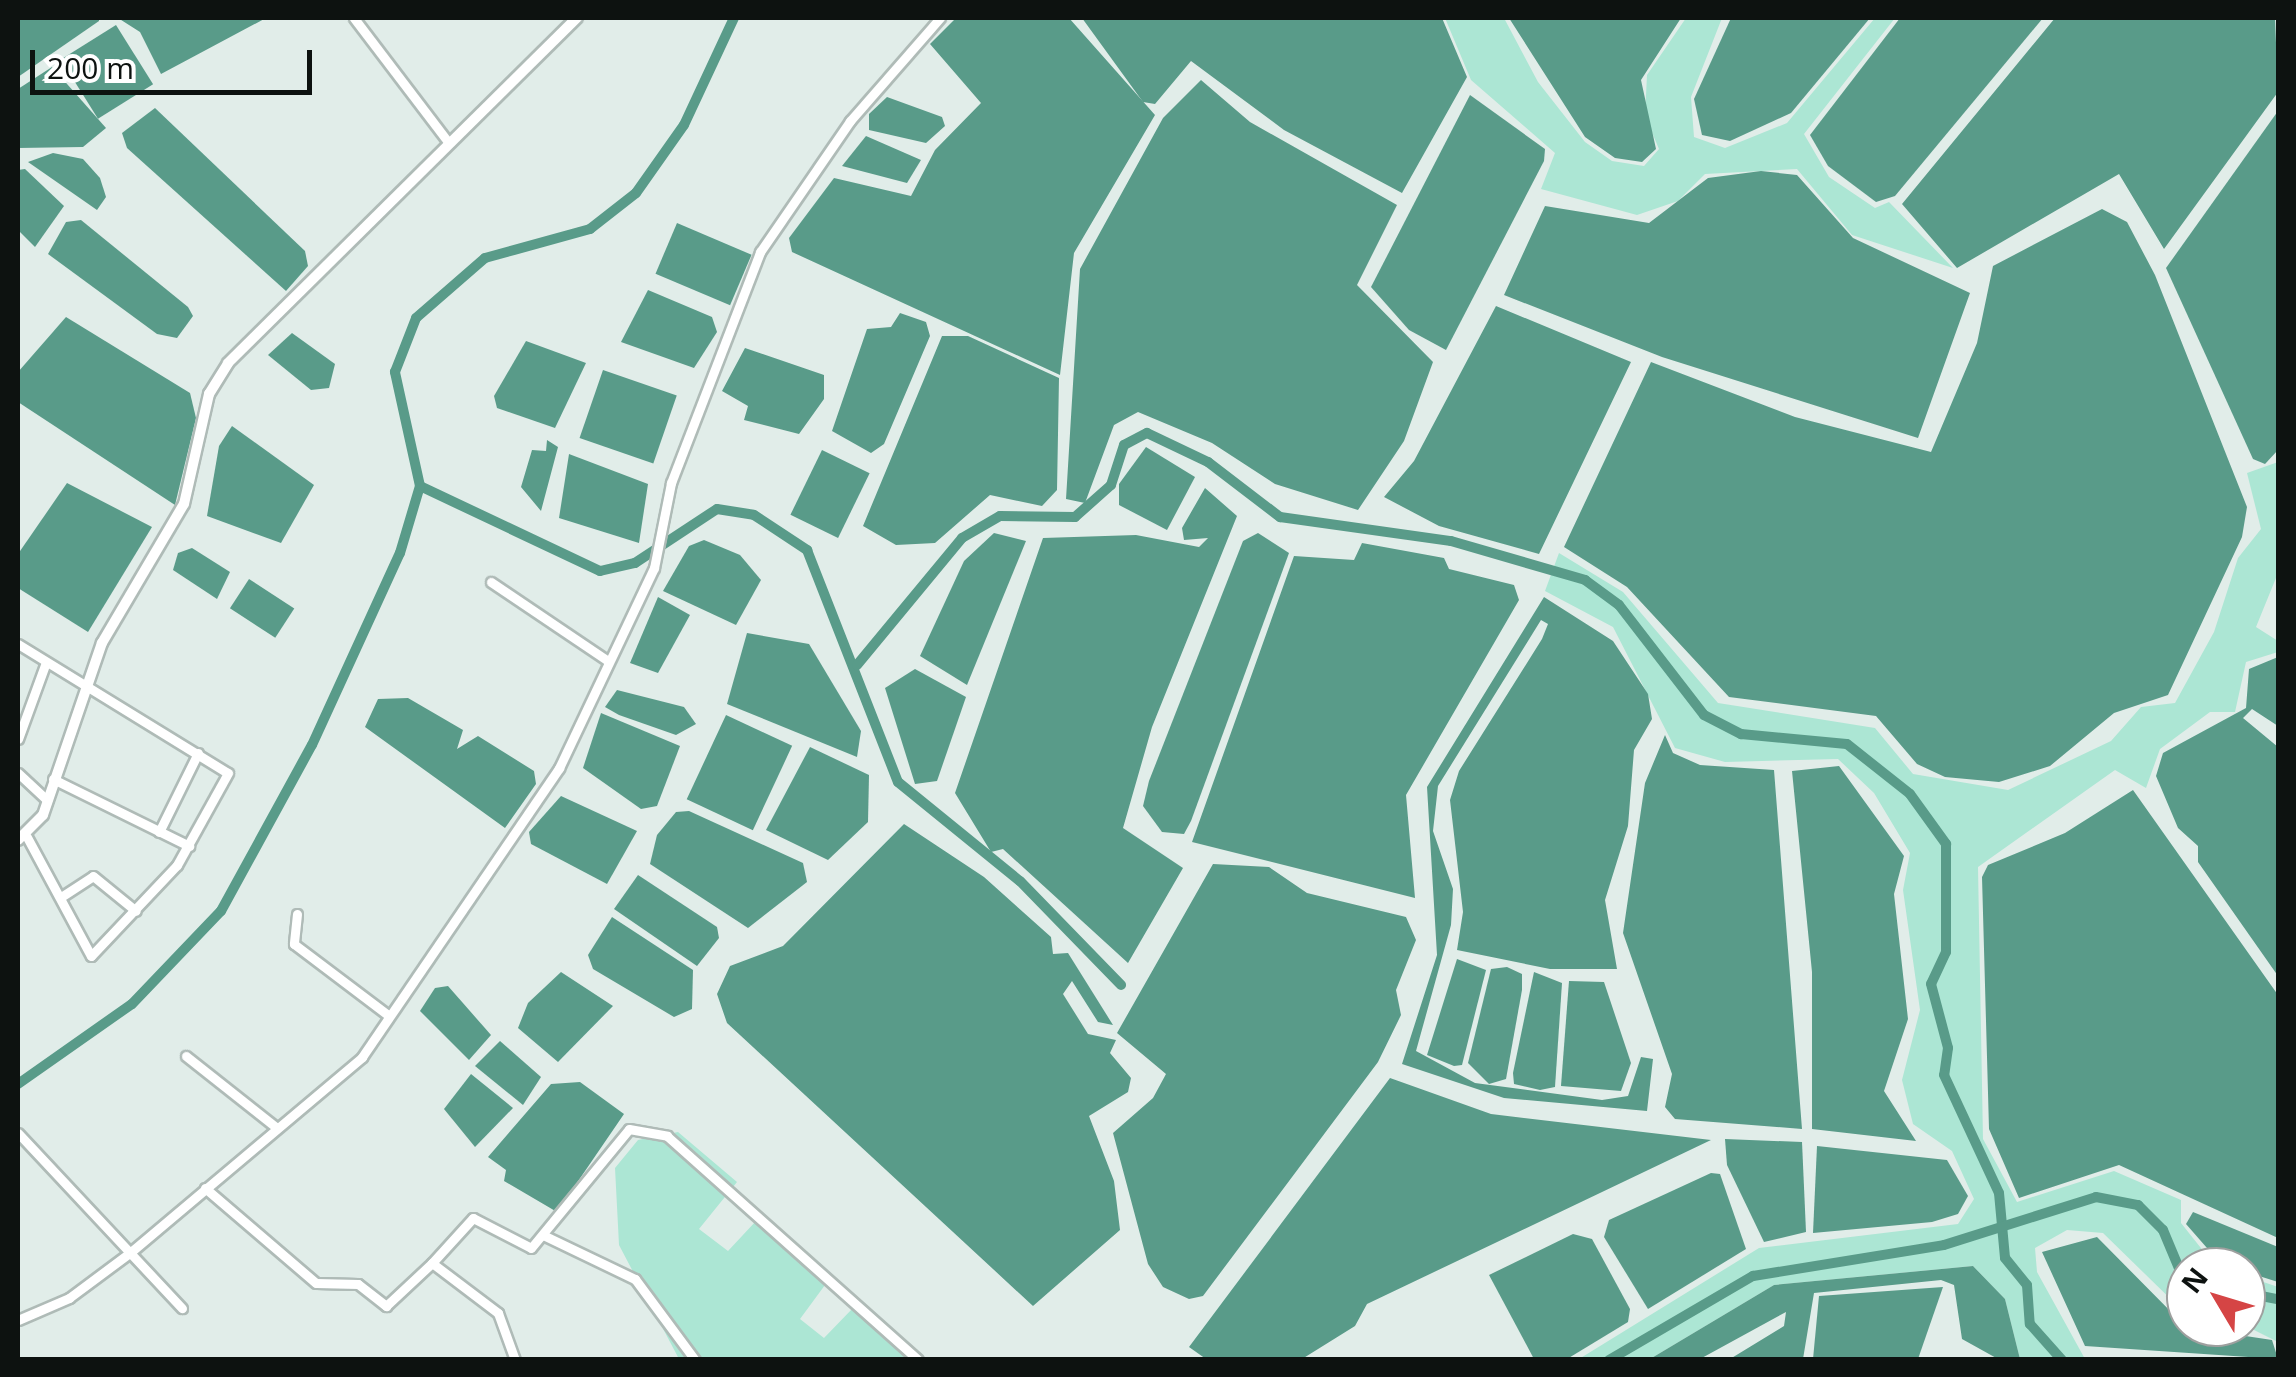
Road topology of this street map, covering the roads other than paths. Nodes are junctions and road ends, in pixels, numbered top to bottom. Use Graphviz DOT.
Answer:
graph roads {
  1 [pos="354,18"];
  2 [pos="578,18"];
  3 [pos="940,18"];
  4 [pos="448,142"];
  5 [pos="491,582"];
  6 [pos="18,644"];
  7 [pos="608,661"];
  8 [pos="46,662"];
  9 [pos="84,685"];
  10 [pos="18,739"];
  11 [pos="198,754"];
  12 [pos="18,774"];
  13 [pos="53,780"];
  14 [pos="47,800"];
  15 [pos="160,832"];
  16 [pos="22,838"];
  17 [pos="189,846"];
  18 [pos="61,897"];
  19 [pos="136,911"];
  20 [pos="297,914"];
  21 [pos="388,1015"];
  22 [pos="186,1056"];
  23 [pos="277,1128"];
  24 [pos="18,1133"];
  25 [pos="205,1188"];
  26 [pos="543,1235"];
  27 [pos="132,1251"];
  28 [pos="432,1263"];
  29 [pos="182,1308"];
  30 [pos="18,1320"];
  31 [pos="515,1360"];
  32 [pos="694,1360"];
  33 [pos="918,1360"];
  1 -- 4 [label="street"];
  2 -- 4 [label="street"];
  3 -- 7 [label="street"];
  4 -- 9 [label="street"];
  5 -- 7 [label="street"];
  6 -- 8 [label="street"];
  7 -- 21 [label="street"];
  8 -- 9 [label="street"];
  8 -- 10 [label="street"];
  9 -- 11 [label="street"];
  9 -- 13 [label="street"];
  11 -- 15 [label="street"];
  11 -- 17 [label="street"];
  12 -- 14 [label="street"];
  13 -- 14 [label="street"];
  13 -- 15 [label="street"];
  14 -- 16 [label="street"];
  15 -- 17 [label="street"];
  16 -- 18 [label="street"];
  17 -- 19 [label="street"];
  18 -- 19 [label="street"];
  18 -- 19 [label="street"];
  20 -- 21 [label="street"];
  21 -- 23 [label="street"];
  22 -- 23 [label="street"];
  23 -- 25 [label="street"];
  24 -- 27 [label="street"];
  25 -- 27 [label="street"];
  25 -- 28 [label="street"];
  26 -- 28 [label="street"];
  26 -- 32 [label="street"];
  26 -- 33 [label="street"];
  27 -- 29 [label="street"];
  27 -- 30 [label="street"];
  28 -- 31 [label="street"];
}
